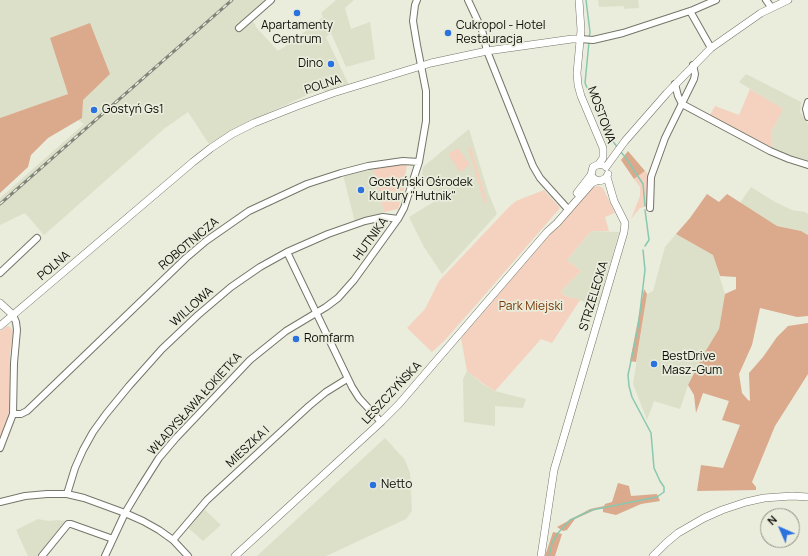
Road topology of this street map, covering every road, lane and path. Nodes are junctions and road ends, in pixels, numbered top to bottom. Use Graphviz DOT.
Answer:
graph roads {
  1 [pos="271,0"];
  2 [pos="417,0"];
  3 [pos="468,0"];
  4 [pos="579,0"];
  5 [pos="716,0"];
  6 [pos="766,0"];
  7 [pos="788,0"];
  8 [pos="771,7"];
  9 [pos="690,11"];
  10 [pos="240,28"];
  11 [pos="582,39"];
  12 [pos="711,48"];
  13 [pos="487,51"];
  14 [pos="693,65"];
  15 [pos="422,66"];
  16 [pos="676,84"];
  17 [pos="667,93"];
  18 [pos="678,96"];
  19 [pos="808,102"];
  20 [pos="682,104"];
  21 [pos="808,117"];
  22 [pos="603,148"];
  23 [pos="616,153"];
  24 [pos="420,162"];
  25 [pos="599,164"];
  26 [pos="808,165"];
  27 [pos="606,167"];
  28 [pos="591,175"];
  29 [pos="607,177"];
  30 [pos="598,181"];
  31 [pos="614,201"];
  32 [pos="566,207"];
  33 [pos="650,208"];
  34 [pos="398,219"];
  35 [pos="547,232"];
  36 [pos="37,238"];
  37 [pos="287,252"];
  38 [pos="0,273"];
  39 [pos="0,303"];
  40 [pos="317,313"];
  41 [pos="12,315"];
  42 [pos="0,326"];
  43 [pos="347,379"];
  44 [pos="13,414"];
  45 [pos="381,422"];
  46 [pos="0,448"];
  47 [pos="67,494"];
  48 [pos="808,497"];
  49 [pos="0,502"];
  50 [pos="125,513"];
  51 [pos="113,539"];
  52 [pos="173,540"];
  53 [pos="655,554"];
  54 [pos="236,555"];
  55 [pos="42,556"];
  56 [pos="105,556"];
  57 [pos="188,556"];
  58 [pos="541,556"];
  1 -- 10 [label="street"];
  2 -- 15 [label="street, HUTNIKA"];
  3 -- 13 [label="street"];
  4 -- 11 [label="street, MOSTOWA"];
  5 -- 9 [label="street, POLNA"];
  6 -- 8 [label="street"];
  7 -- 8 [label="street"];
  8 -- 12 [label="street"];
  9 -- 11 [label="street, POLNA"];
  9 -- 12 [label="street"];
  11 -- 13 [label="street, POLNA"];
  11 -- 22 [label="street, MOSTOWA"];
  12 -- 14 [label="street"];
  13 -- 15 [label="street, POLNA"];
  13 -- 32 [label="street"];
  14 -- 16 [label="street"];
  14 -- 20 [label="street"];
  15 -- 24 [label="street, HUTNIKA"];
  15 -- 41 [label="street, POLNA"];
  16 -- 17 [label="street"];
  16 -- 18 [label="street"];
  17 -- 18 [label="street"];
  17 -- 23 [label="street"];
  18 -- 20 [label="street"];
  19 -- 21 [label="street"];
  20 -- 26 [label="street"];
  20 -- 33 [label="street"];
  22 -- 23 [label="street"];
  22 -- 25 [label="street, MOSTOWA"];
  23 -- 27 [label="street"];
  24 -- 34 [label="street, HUTNIKA"];
  24 -- 44 [label="street, ROBOTNICZA"];
  25 -- 27 [label="street"];
  25 -- 28 [label="street"];
  27 -- 29 [label="street"];
  28 -- 30 [label="street"];
  28 -- 32 [label="street, LESZCZYŃSKA"];
  29 -- 30 [label="street"];
  29 -- 31 [label="street, STRZELECKA"];
  30 -- 31 [label="street, STRZELECKA"];
  30 -- 35 [label="street, LESZCZYŃSKA"];
  31 -- 58 [label="street, STRZELECKA"];
  32 -- 35 [label="street, LESZCZYŃSKA"];
  34 -- 37 [label="street, WILLOWA"];
  34 -- 40 [label="street, HUTNIKA"];
  35 -- 45 [label="street, LESZCZYŃSKA"];
  36 -- 38 [label="street"];
  37 -- 40 [label="street"];
  37 -- 47 [label="street, WILLOWA"];
  39 -- 41 [label="street"];
  40 -- 43 [label="street"];
  40 -- 50 [label="street, WŁADYSŁAWA ŁOKIETKA"];
  41 -- 42 [label="street, POLNA"];
  41 -- 44 [label="street"];
  43 -- 45 [label="street"];
  43 -- 52 [label="street, MIESZKA I"];
  44 -- 46 [label="street"];
  45 -- 54 [label="street, LESZCZYŃSKA"];
  47 -- 49 [label="street"];
  47 -- 50 [label="street"];
  48 -- 53 [label="street"];
  50 -- 51 [label="street, WŁADYSŁAWA ŁOKIETKA"];
  50 -- 52 [label="street"];
  51 -- 55 [label="street"];
  51 -- 56 [label="street, WŁADYSŁAWA ŁOKIETKA"];
  52 -- 57 [label="street"];
}
